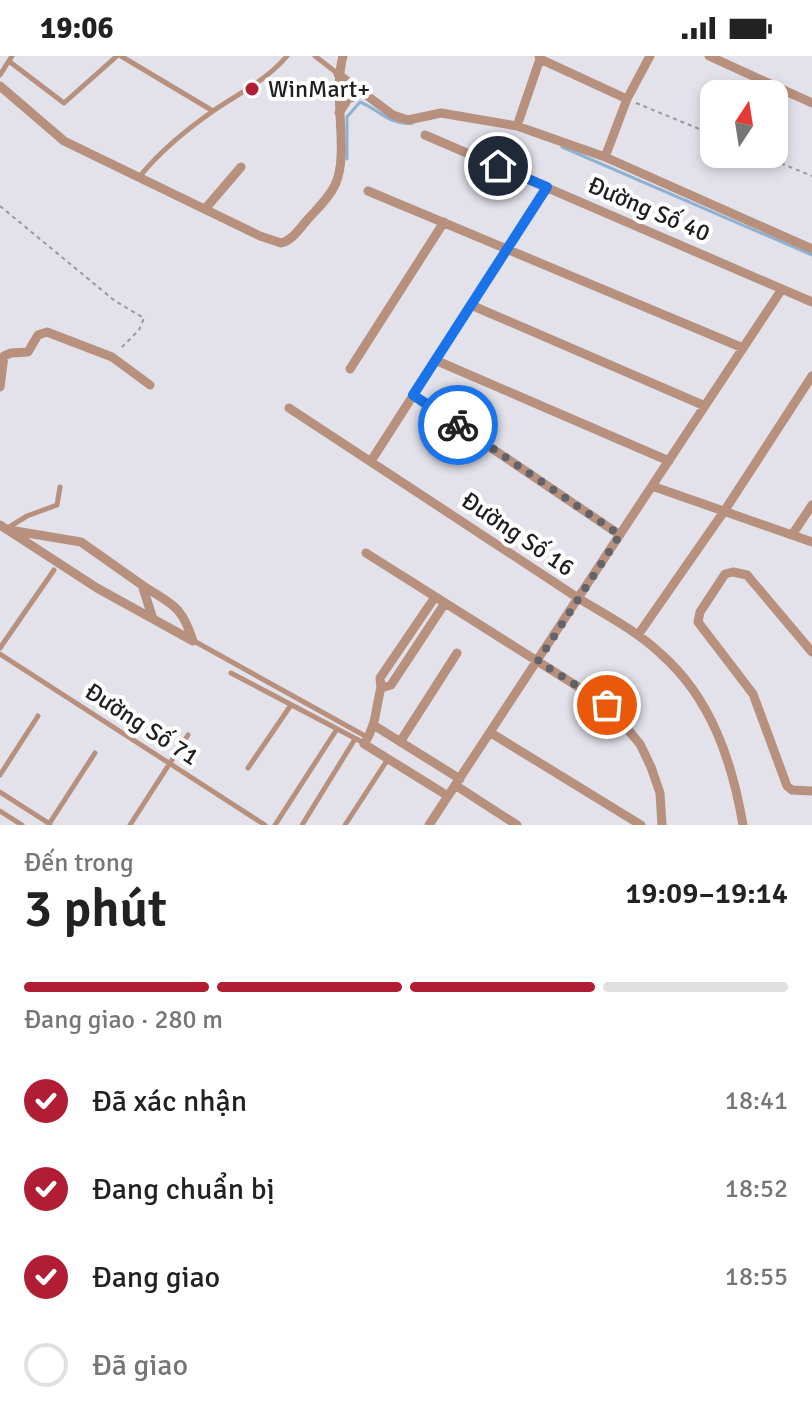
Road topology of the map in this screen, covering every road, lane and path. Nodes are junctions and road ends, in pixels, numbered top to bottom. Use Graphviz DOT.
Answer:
graph roads {
  1 [pos="119,56"];
  2 [pos="287,56"];
  3 [pos="315,56"];
  4 [pos="343,56"];
  5 [pos="650,56"];
  6 [pos="709,56"];
  7 [pos="540,58"];
  8 [pos="11,59"];
  9 [pos="338,74"];
  10 [pos="0,75"];
  11 [pos="0,86"];
  12 [pos="363,93"];
  13 [pos="627,99"];
  14 [pos="812,103"];
  15 [pos="213,111"];
  16 [pos="339,114"];
  17 [pos="517,126"];
  18 [pos="700,129"];
  19 [pos="425,135"];
  20 [pos="605,157"];
  21 [pos="788,166"];
  22 [pos="241,167"];
  23 [pos="140,176"];
  24 [pos="812,176"];
  25 [pos="547,187"];
  26 [pos="368,191"];
  27 [pos="0,206"];
  28 [pos="205,209"];
  29 [pos="444,222"];
  30 [pos="811,246"];
  31 [pos="507,248"];
  32 [pos="782,289"];
  33 [pos="812,302"];
  34 [pos="471,305"];
  35 [pos="743,348"];
  36 [pos="112,357"];
  37 [pos="435,360"];
  38 [pos="350,369"];
  39 [pos="812,376"];
  40 [pos="150,385"];
  41 [pos="0,387"];
  42 [pos="413,395"];
  43 [pos="705,406"];
  44 [pos="289,408"];
  45 [pos="371,461"];
  46 [pos="669,461"];
  47 [pos="652,486"];
  48 [pos="60,487"];
  49 [pos="812,505"];
  50 [pos="725,510"];
  51 [pos="3,527"];
  52 [pos="620,535"];
  53 [pos="792,535"];
  54 [pos="812,542"];
  55 [pos="366,553"];
  56 [pos="54,570"];
  57 [pos="142,585"];
  58 [pos="578,598"];
  59 [pos="440,600"];
  60 [pos="153,619"];
  61 [pos="638,635"];
  62 [pos="193,641"];
  63 [pos="0,651"];
  64 [pos="812,652"];
  65 [pos="457,653"];
  66 [pos="538,661"];
  67 [pos="231,673"];
  68 [pos="291,705"];
  69 [pos="38,716"];
  70 [pos="375,726"];
  71 [pos="337,729"];
  72 [pos="491,733"];
  73 [pos="188,735"];
  74 [pos="363,740"];
  75 [pos="400,742"];
  76 [pos="95,753"];
  77 [pos="388,759"];
  78 [pos="170,763"];
  79 [pos="248,768"];
  80 [pos="0,775"];
  81 [pos="457,782"];
  82 [pos="812,791"];
  83 [pos="0,792"];
  84 [pos="448,796"];
  85 [pos="0,811"];
  86 [pos="50,824"];
  87 [pos="22,825"];
  88 [pos="130,825"];
  89 [pos="265,825"];
  90 [pos="275,825"];
  91 [pos="302,825"];
  92 [pos="345,825"];
  93 [pos="429,825"];
  94 [pos="517,825"];
  95 [pos="641,825"];
  96 [pos="662,825"];
  97 [pos="743,825"];
  1 -- 8 [label="lane"];
  1 -- 15 [label="lane"];
  2 -- 15 [label="lane"];
  3 -- 9 [label="lane"];
  4 -- 9 [label="street"];
  5 -- 13 [label="street"];
  6 -- 14 [label="street"];
  7 -- 13 [label="street"];
  7 -- 17 [label="street"];
  8 -- 10 [label="lane"];
  9 -- 12 [label="street"];
  9 -- 16 [label="street"];
  11 -- 23 [label="street"];
  12 -- 16 [label="street"];
  12 -- 17 [label="street"];
  13 -- 18 [label="path"];
  13 -- 20 [label="street"];
  15 -- 23 [label="lane"];
  16 -- 28 [label="street"];
  17 -- 20 [label="street"];
  19 -- 25 [label="street, Đường Số 40"];
  20 -- 30 [label="street"];
  21 -- 24 [label="path"];
  22 -- 28 [label="street"];
  23 -- 28 [label="street"];
  25 -- 31 [label="street"];
  25 -- 32 [label="street, Đường Số 40"];
  26 -- 29 [label="street"];
  27 -- 36 [label="path"];
  29 -- 31 [label="street"];
  29 -- 38 [label="street"];
  31 -- 34 [label="street"];
  31 -- 35 [label="street"];
  32 -- 33 [label="street, Đường Số 40"];
  32 -- 35 [label="street"];
  34 -- 37 [label="street"];
  34 -- 43 [label="street"];
  35 -- 43 [label="street"];
  36 -- 40 [label="street"];
  36 -- 41 [label="street"];
  37 -- 42 [label="street"];
  37 -- 46 [label="street"];
  39 -- 50 [label="street"];
  42 -- 45 [label="street"];
  42 -- 52 [label="street"];
  43 -- 46 [label="street"];
  44 -- 45 [label="street, Đường Số 16"];
  45 -- 58 [label="street, Đường Số 16"];
  46 -- 47 [label="street"];
  47 -- 50 [label="street"];
  47 -- 52 [label="street"];
  48 -- 51 [label="lane"];
  49 -- 53 [label="street"];
  50 -- 53 [label="street"];
  50 -- 61 [label="street"];
  51 -- 57 [label="street"];
  51 -- 60 [label="street"];
  52 -- 58 [label="street"];
  53 -- 54 [label="street"];
  55 -- 59 [label="street"];
  56 -- 63 [label="lane"];
  57 -- 60 [label="street"];
  57 -- 62 [label="street"];
  58 -- 61 [label="street"];
  58 -- 66 [label="street, Đường Số 16"];
  59 -- 66 [label="street"];
  59 -- 70 [label="street"];
  60 -- 62 [label="street"];
  61 -- 97 [label="street"];
  62 -- 74 [label="lane"];
  63 -- 78 [label="lane, Đường Số 71"];
  64 -- 82 [label="street"];
  65 -- 75 [label="street"];
  66 -- 72 [label="street, Đường Số 16"];
  66 -- 96 [label="street"];
  67 -- 68 [label="lane"];
  68 -- 71 [label="lane"];
  68 -- 79 [label="lane"];
  69 -- 80 [label="lane"];
  70 -- 74 [label="street"];
  70 -- 75 [label="street"];
  71 -- 74 [label="lane"];
  71 -- 90 [label="lane"];
  72 -- 81 [label="street, Đường Số 16"];
  72 -- 95 [label="street"];
  73 -- 78 [label="lane"];
  74 -- 77 [label="street"];
  74 -- 91 [label="lane"];
  75 -- 81 [label="street"];
  76 -- 86 [label="lane"];
  77 -- 84 [label="street"];
  77 -- 92 [label="lane"];
  78 -- 88 [label="lane"];
  78 -- 89 [label="lane, Đường Số 71"];
  81 -- 84 [label="street, Đường Số 16"];
  81 -- 94 [label="street"];
  83 -- 86 [label="lane"];
  84 -- 93 [label="street, Đường Số 16"];
  85 -- 87 [label="lane"];
}
